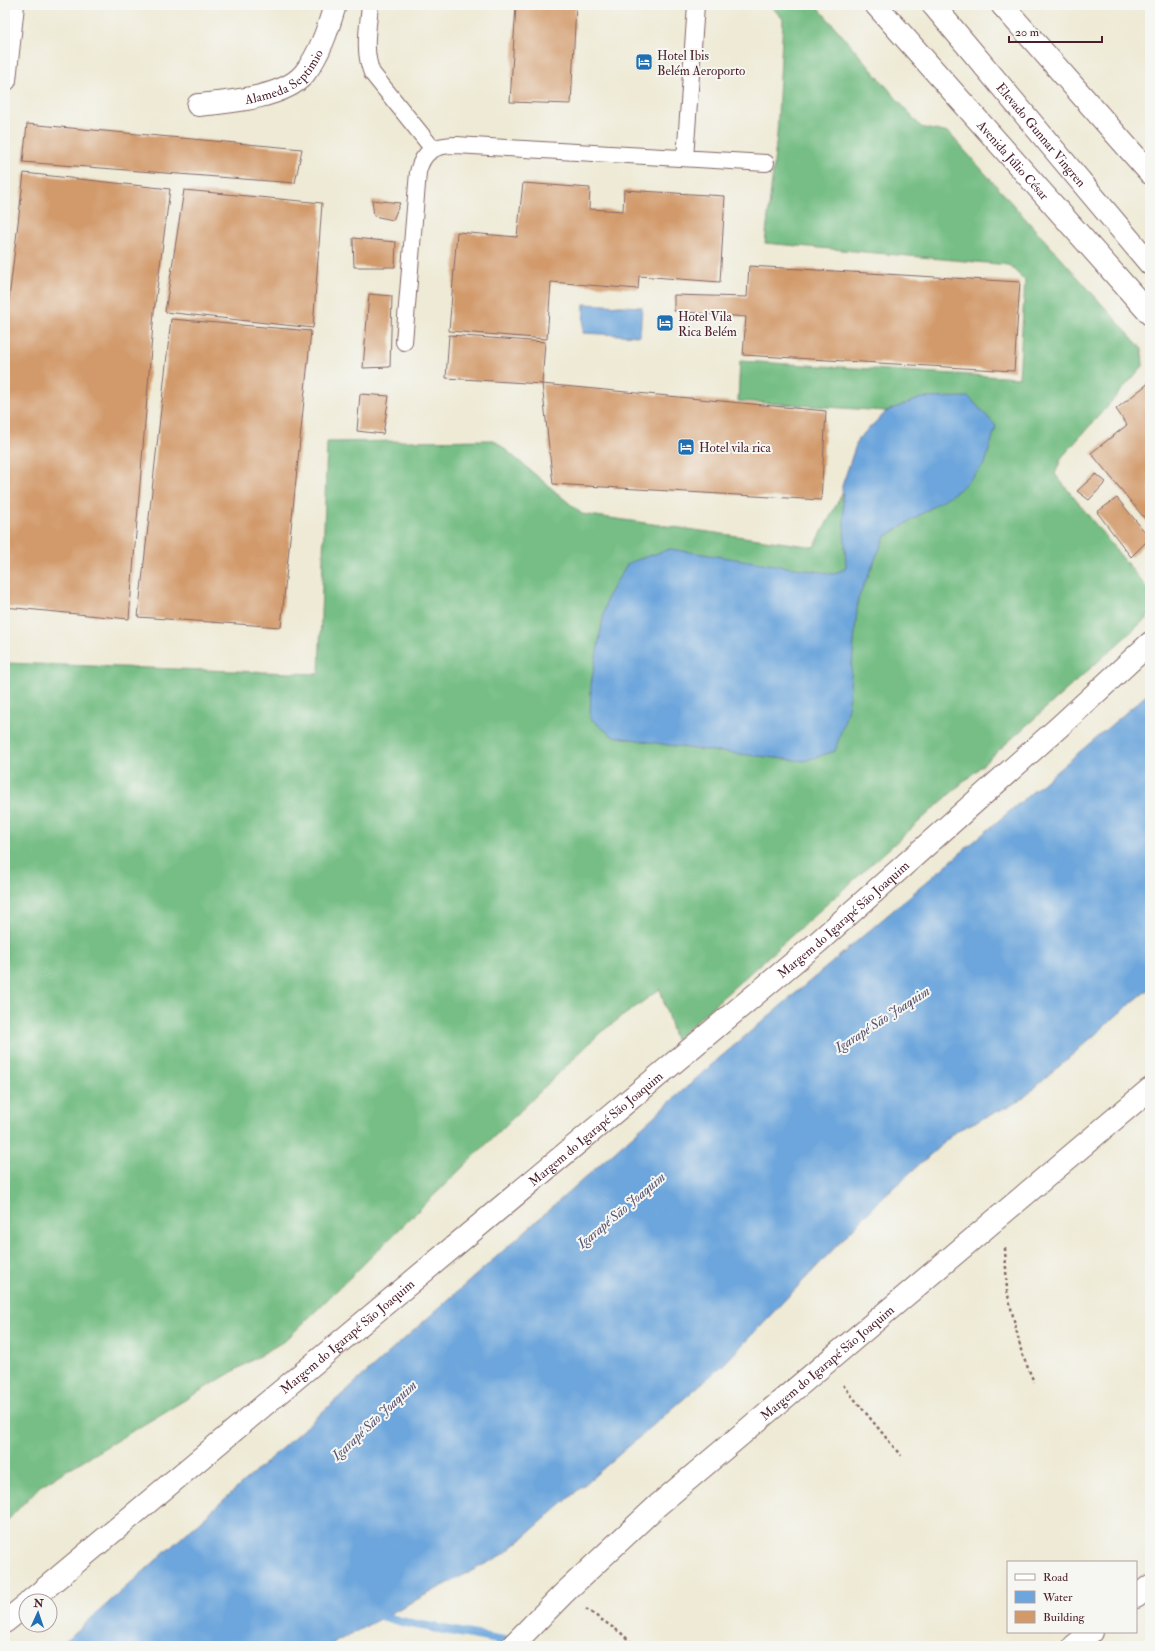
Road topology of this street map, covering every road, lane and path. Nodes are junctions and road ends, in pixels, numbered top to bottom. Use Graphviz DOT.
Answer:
graph roads {
  1 [pos="13,5"];
  2 [pos="335,5"];
  3 [pos="370,5"];
  4 [pos="696,5"];
  5 [pos="876,5"];
  6 [pos="933,5"];
  7 [pos="1002,5"];
  8 [pos="5,80"];
  9 [pos="198,105"];
  10 [pos="433,149"];
  11 [pos="685,158"];
  12 [pos="766,163"];
  13 [pos="1150,173"];
  14 [pos="1150,264"];
  15 [pos="1150,314"];
  16 [pos="404,342"];
  17 [pos="1150,643"];
  18 [pos="1150,1089"];
  19 [pos="1004,1212"];
  20 [pos="824,1364"];
  21 [pos="1034,1382"];
  22 [pos="901,1456"];
  23 [pos="1150,1586"];
  24 [pos="40,1593"];
  25 [pos="563,1594"];
  26 [pos="1137,1596"];
  27 [pos="18,1611"];
  28 [pos="5,1622"];
  29 [pos="1090,1633"];
  30 [pos="512,1646"];
  31 [pos="636,1646"];
  32 [pos="1074,1646"];
  1 -- 8 [label="street"];
  2 -- 9 [label="street, Alameda Septimio"];
  3 -- 10 [label="lane"];
  4 -- 11 [label="lane"];
  5 -- 15 [label="street, Avenida Júlio César"];
  6 -- 14 [label="street, Elevado Gunnar Vingren"];
  7 -- 13 [label="street"];
  10 -- 11 [label="lane"];
  10 -- 16 [label="lane"];
  11 -- 12 [label="lane"];
  17 -- 24 [label="street, Margem do Igarapé São Joaquim"];
  18 -- 19 [label="street, Margem do Igarapé São Joaquim"];
  19 -- 20 [label="street, Margem do Igarapé São Joaquim"];
  19 -- 21 [label="path"];
  20 -- 22 [label="path"];
  20 -- 25 [label="street, Margem do Igarapé São Joaquim"];
  23 -- 26 [label="street"];
  25 -- 30 [label="street, Margem do Igarapé São Joaquim"];
  25 -- 31 [label="path"];
  27 -- 28 [label="street"];
  29 -- 32 [label="street"];
}
